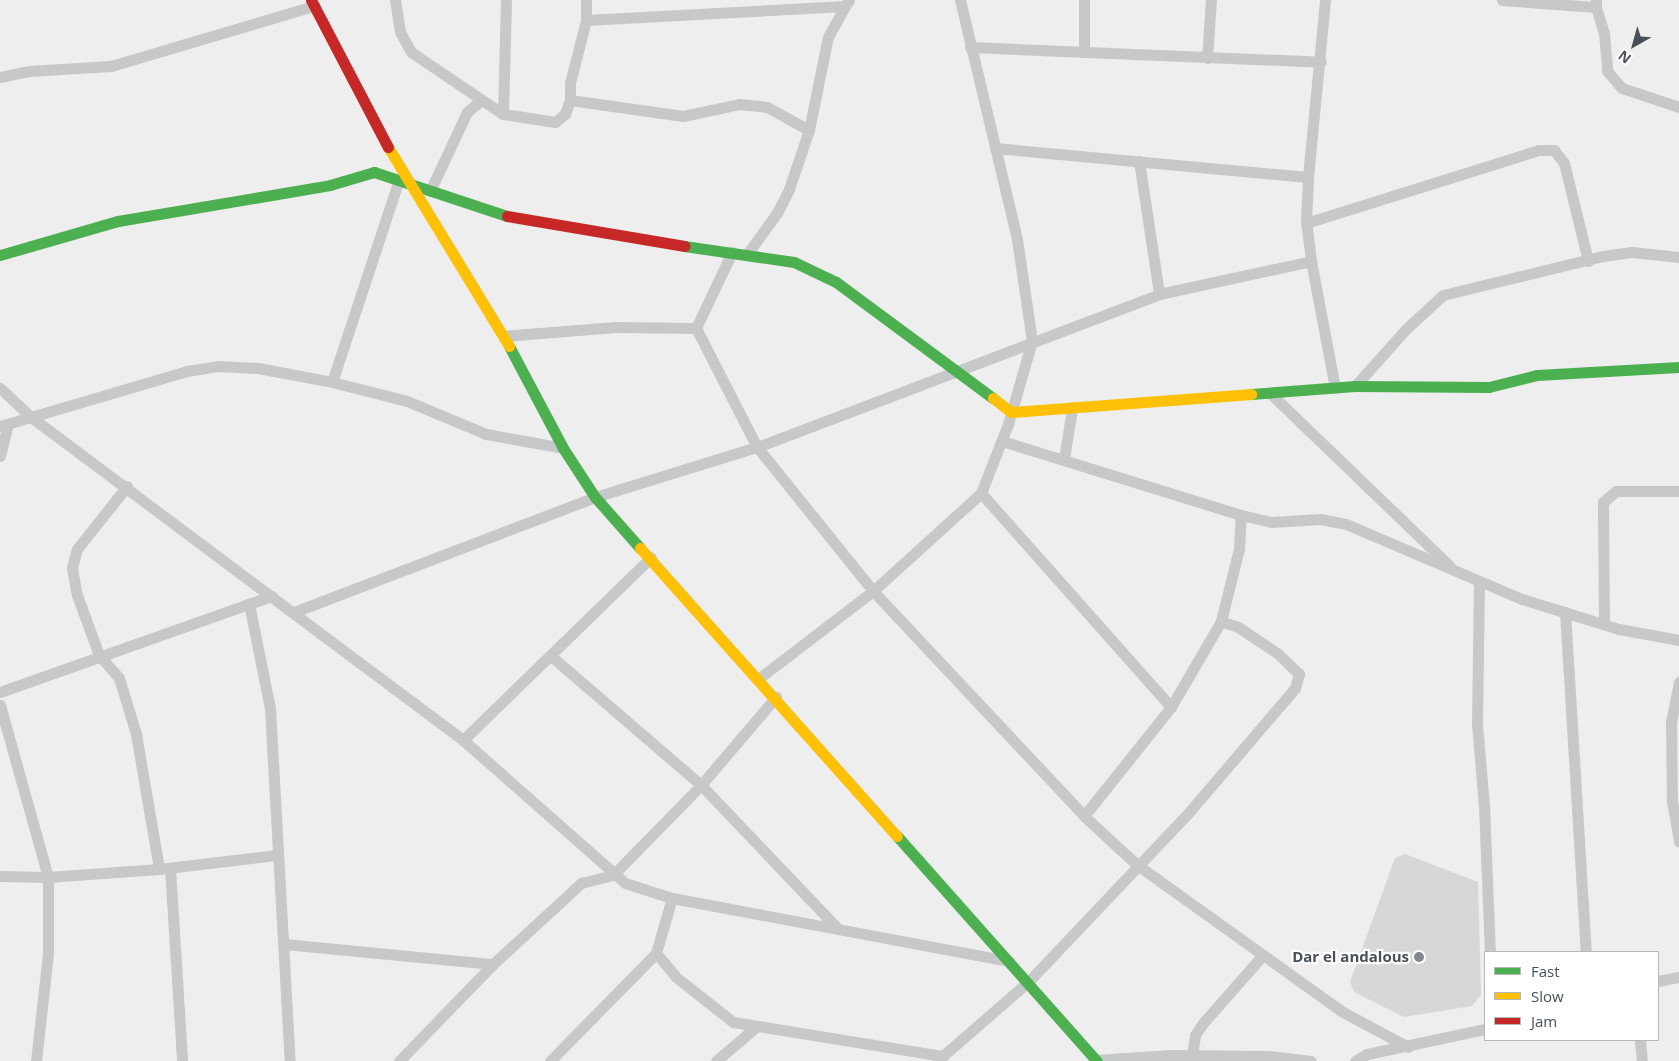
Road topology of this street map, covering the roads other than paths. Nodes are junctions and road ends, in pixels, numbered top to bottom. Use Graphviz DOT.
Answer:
graph roads {
  1 [pos="395,0"];
  2 [pos="506,0"];
  3 [pos="586,0"];
  4 [pos="960,0"];
  5 [pos="1084,0"];
  6 [pos="1210,0"];
  7 [pos="1326,0"];
  8 [pos="1502,0"];
  9 [pos="312,3"];
  10 [pos="847,3"];
  11 [pos="1596,3"];
  12 [pos="586,20"];
  13 [pos="970,47"];
  14 [pos="1084,52"];
  15 [pos="1207,58"];
  16 [pos="1321,62"];
  17 [pos="0,77"];
  18 [pos="570,100"];
  19 [pos="480,101"];
  20 [pos="1679,106"];
  21 [pos="503,114"];
  22 [pos="810,130"];
  23 [pos="995,148"];
  24 [pos="1138,161"];
  25 [pos="1308,177"];
  26 [pos="403,185"];
  27 [pos="430,191"];
  28 [pos="1306,223"];
  29 [pos="732,252"];
  30 [pos="747,254"];
  31 [pos="0,255"];
  32 [pos="1679,257"];
  33 [pos="1311,261"];
  34 [pos="1588,261"];
  35 [pos="1159,294"];
  36 [pos="696,328"];
  37 [pos="504,336"];
  38 [pos="1032,341"];
  39 [pos="1679,367"];
  40 [pos="957,371"];
  41 [pos="332,382"];
  42 [pos="1355,386"];
  43 [pos="0,388"];
  44 [pos="1335,388"];
  45 [pos="1271,394"];
  46 [pos="1072,409"];
  47 [pos="1011,412"];
  48 [pos="31,417"];
  49 [pos="4,425"];
  50 [pos="1002,441"];
  51 [pos="563,448"];
  52 [pos="757,448"];
  53 [pos="0,456"];
  54 [pos="1064,459"];
  55 [pos="127,486"];
  56 [pos="1679,491"];
  57 [pos="981,493"];
  58 [pos="596,497"];
  59 [pos="1241,516"];
  60 [pos="651,556"];
  61 [pos="1455,571"];
  62 [pos="1479,581"];
  63 [pos="873,591"];
  64 [pos="272,596"];
  65 [pos="249,604"];
  66 [pos="294,612"];
  67 [pos="1565,612"];
  68 [pos="1221,621"];
  69 [pos="1604,624"];
  70 [pos="1679,640"];
  71 [pos="99,656"];
  72 [pos="551,656"];
  73 [pos="758,679"];
  74 [pos="1679,682"];
  75 [pos="0,692"];
  76 [pos="776,697"];
  77 [pos="0,705"];
  78 [pos="1172,707"];
  79 [pos="463,740"];
  80 [pos="701,785"];
  81 [pos="1084,816"];
  82 [pos="1679,841"];
  83 [pos="277,854"];
  84 [pos="1136,864"];
  85 [pos="165,869"];
  86 [pos="613,875"];
  87 [pos="0,876"];
  88 [pos="48,877"];
  89 [pos="672,898"];
  90 [pos="837,928"];
  91 [pos="284,944"];
  92 [pos="1490,951"];
  93 [pos="1586,951"];
  94 [pos="656,953"];
  95 [pos="1263,955"];
  96 [pos="1009,961"];
  97 [pos="493,964"];
  98 [pos="1679,977"];
  99 [pos="1659,981"];
  100 [pos="1028,982"];
  101 [pos="756,1027"];
  102 [pos="1484,1030"];
  103 [pos="1640,1041"];
  104 [pos="1408,1047"];
  105 [pos="1192,1055"];
  106 [pos="940,1059"];
  107 [pos="1096,1060"];
  108 [pos="36,1061"];
  109 [pos="182,1061"];
  110 [pos="290,1061"];
  111 [pos="399,1061"];
  112 [pos="550,1061"];
  113 [pos="716,1061"];
  114 [pos="1311,1061"];
  115 [pos="1356,1061"];
  116 [pos="1642,1061"];
  1 -- 19 [label="street"];
  2 -- 21 [label="street"];
  3 -- 12 [label="street"];
  4 -- 13 [label="street"];
  5 -- 14 [label="street"];
  6 -- 15 [label="street"];
  7 -- 16 [label="street"];
  8 -- 11 [label="street"];
  9 -- 17 [label="street"];
  9 -- 26 [label="street"];
  10 -- 12 [label="street"];
  10 -- 22 [label="street"];
  11 -- 20 [label="street"];
  12 -- 18 [label="street"];
  13 -- 14 [label="street"];
  13 -- 23 [label="street"];
  14 -- 15 [label="street"];
  15 -- 16 [label="street"];
  16 -- 25 [label="street"];
  18 -- 21 [label="street"];
  18 -- 22 [label="street"];
  19 -- 21 [label="street"];
  19 -- 27 [label="street"];
  22 -- 30 [label="street"];
  23 -- 24 [label="street"];
  23 -- 38 [label="street"];
  24 -- 25 [label="street"];
  24 -- 35 [label="street"];
  25 -- 28 [label="street"];
  26 -- 27 [label="street"];
  26 -- 31 [label="street"];
  26 -- 37 [label="street"];
  26 -- 41 [label="street"];
  27 -- 29 [label="street"];
  28 -- 33 [label="street"];
  28 -- 34 [label="street"];
  29 -- 30 [label="street"];
  29 -- 36 [label="street"];
  30 -- 40 [label="street"];
  32 -- 34 [label="street"];
  33 -- 35 [label="street"];
  33 -- 44 [label="street"];
  34 -- 42 [label="street"];
  35 -- 38 [label="street"];
  36 -- 37 [label="street"];
  36 -- 52 [label="street"];
  37 -- 51 [label="street"];
  38 -- 40 [label="street"];
  38 -- 47 [label="street"];
  39 -- 42 [label="street"];
  40 -- 47 [label="street"];
  40 -- 52 [label="street"];
  41 -- 48 [label="street"];
  41 -- 51 [label="street"];
  42 -- 44 [label="street"];
  43 -- 48 [label="street"];
  44 -- 45 [label="street"];
  45 -- 46 [label="street"];
  45 -- 61 [label="street"];
  46 -- 47 [label="street"];
  46 -- 54 [label="street"];
  47 -- 50 [label="street"];
  48 -- 49 [label="street"];
  48 -- 55 [label="street"];
  49 -- 53 [label="street"];
  50 -- 54 [label="street"];
  50 -- 57 [label="street"];
  51 -- 58 [label="street"];
  52 -- 58 [label="street"];
  52 -- 63 [label="street"];
  54 -- 59 [label="street"];
  55 -- 64 [label="street"];
  55 -- 71 [label="street"];
  56 -- 69 [label="street"];
  57 -- 63 [label="street"];
  57 -- 78 [label="street"];
  58 -- 60 [label="street"];
  58 -- 66 [label="street"];
  59 -- 61 [label="street"];
  59 -- 68 [label="street"];
  60 -- 72 [label="street"];
  60 -- 73 [label="street"];
  61 -- 62 [label="street"];
  62 -- 67 [label="street"];
  62 -- 92 [label="street"];
  63 -- 73 [label="street"];
  63 -- 81 [label="street"];
  64 -- 65 [label="street"];
  64 -- 66 [label="street"];
  65 -- 71 [label="street"];
  65 -- 83 [label="street"];
  66 -- 79 [label="street"];
  67 -- 69 [label="street"];
  67 -- 93 [label="street"];
  68 -- 78 [label="street"];
  68 -- 84 [label="street"];
  69 -- 70 [label="street"];
  71 -- 75 [label="street"];
  71 -- 85 [label="street"];
  72 -- 79 [label="street"];
  72 -- 80 [label="street"];
  73 -- 76 [label="street"];
  74 -- 82 [label="street"];
  76 -- 80 [label="street"];
  76 -- 96 [label="street"];
  77 -- 88 [label="street"];
  78 -- 81 [label="street"];
  79 -- 86 [label="street"];
  80 -- 86 [label="street"];
  80 -- 90 [label="street"];
  81 -- 84 [label="street"];
  83 -- 85 [label="street"];
  83 -- 91 [label="street"];
  84 -- 95 [label="street"];
  84 -- 100 [label="street"];
  85 -- 88 [label="street"];
  85 -- 109 [label="street"];
  86 -- 89 [label="street"];
  86 -- 97 [label="street"];
  87 -- 88 [label="street"];
  88 -- 108 [label="street"];
  89 -- 90 [label="street"];
  89 -- 94 [label="street"];
  90 -- 96 [label="street"];
  91 -- 97 [label="street"];
  91 -- 110 [label="street"];
  94 -- 101 [label="street"];
  94 -- 112 [label="street"];
  95 -- 104 [label="street"];
  95 -- 105 [label="street"];
  96 -- 100 [label="street"];
  97 -- 111 [label="street"];
  98 -- 99 [label="street"];
  100 -- 106 [label="street"];
  100 -- 107 [label="street"];
  101 -- 106 [label="street"];
  101 -- 113 [label="street"];
  102 -- 104 [label="street"];
  103 -- 116 [label="street"];
  104 -- 115 [label="street"];
  105 -- 107 [label="street"];
  105 -- 114 [label="street"];
}
